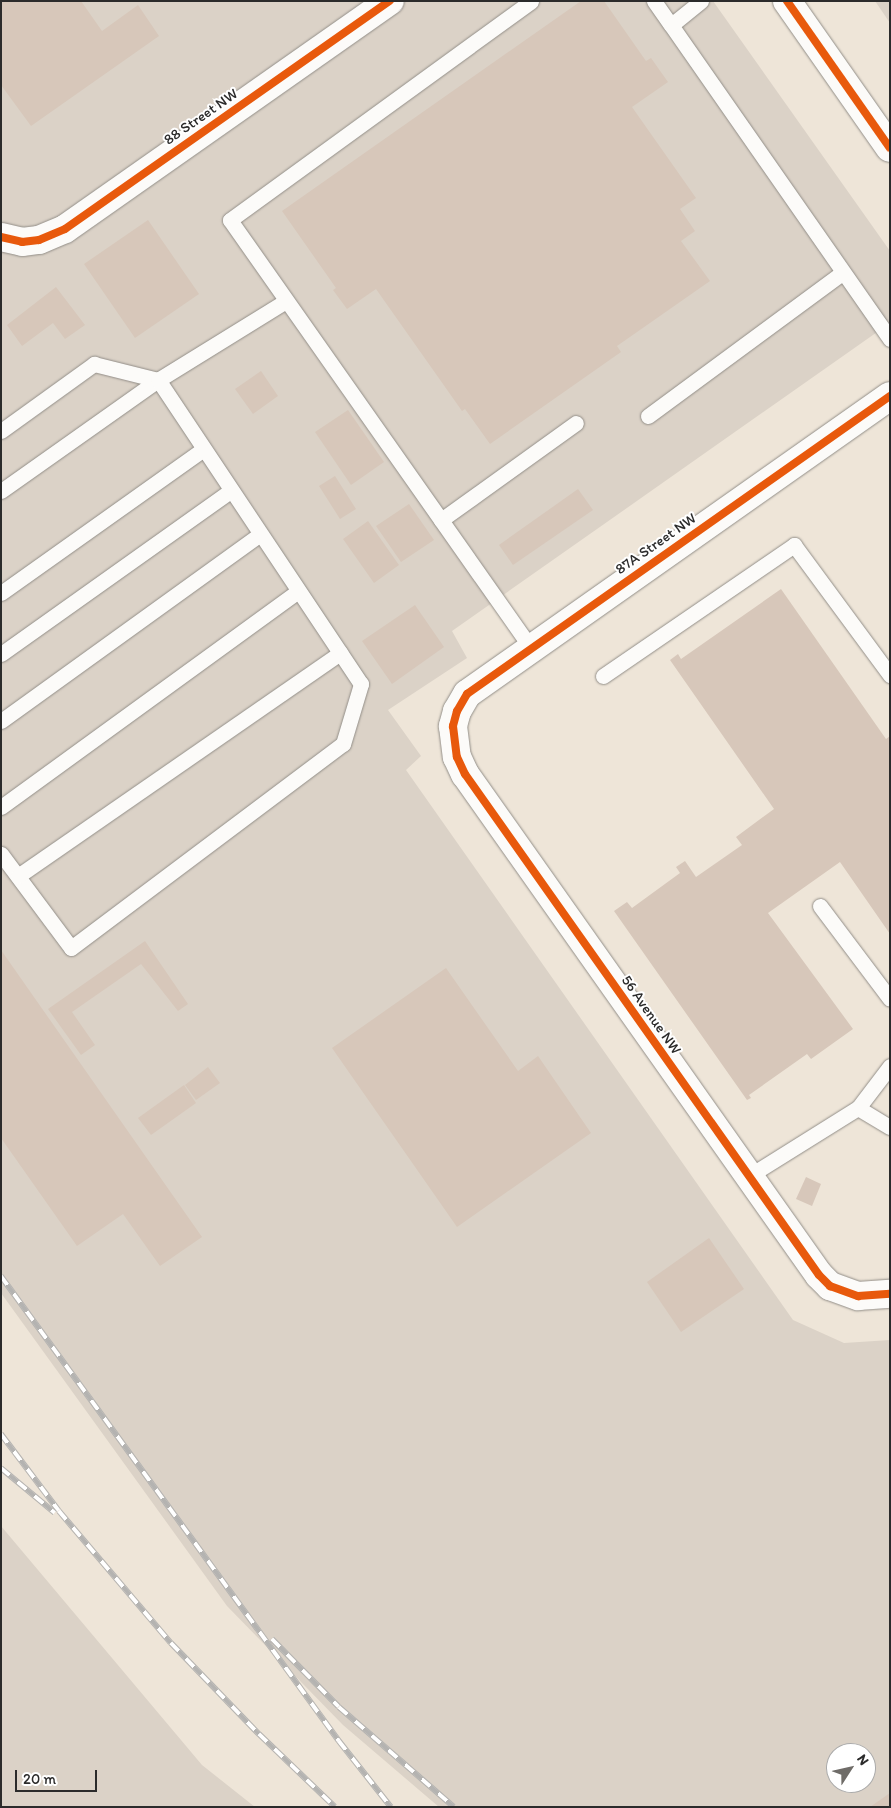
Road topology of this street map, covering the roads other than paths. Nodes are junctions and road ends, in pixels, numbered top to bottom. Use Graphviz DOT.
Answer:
graph roads {
  1 [pos="390,1"];
  2 [pos="531,1"];
  3 [pos="654,1"];
  4 [pos="701,1"];
  5 [pos="787,1"];
  6 [pos="671,25"];
  7 [pos="890,148"];
  8 [pos="12,239"];
  9 [pos="843,272"];
  10 [pos="286,301"];
  11 [pos="890,339"];
  12 [pos="158,380"];
  13 [pos="890,396"];
  14 [pos="648,416"];
  15 [pos="576,423"];
  16 [pos="1,431"];
  17 [pos="202,450"];
  18 [pos="1,491"];
  19 [pos="230,491"];
  20 [pos="441,520"];
  21 [pos="259,535"];
  22 [pos="298,591"];
  23 [pos="1,593"];
  24 [pos="531,648"];
  25 [pos="340,653"];
  26 [pos="1,654"];
  27 [pos="603,676"];
  28 [pos="890,676"];
  29 [pos="1,721"];
  30 [pos="453,726"];
  31 [pos="1,806"];
  32 [pos="1,854"];
  33 [pos="18,876"];
  34 [pos="820,906"];
  35 [pos="890,999"];
  36 [pos="890,1066"];
  37 [pos="858,1108"];
  38 [pos="890,1127"];
  39 [pos="749,1176"];
  40 [pos="890,1294"];
  1 -- 8 [label="street, 88 Street NW"];
  2 -- 10 [label="lane"];
  3 -- 6 [label="lane"];
  4 -- 6 [label="lane"];
  5 -- 7 [label="street"];
  6 -- 9 [label="lane"];
  9 -- 11 [label="lane"];
  9 -- 14 [label="lane"];
  10 -- 12 [label="lane"];
  10 -- 20 [label="lane"];
  12 -- 16 [label="lane"];
  12 -- 17 [label="lane"];
  12 -- 18 [label="lane"];
  13 -- 24 [label="street, 87A Street NW"];
  15 -- 20 [label="lane"];
  17 -- 19 [label="lane"];
  17 -- 23 [label="lane"];
  19 -- 21 [label="lane"];
  19 -- 26 [label="lane"];
  20 -- 24 [label="lane"];
  21 -- 22 [label="lane"];
  21 -- 29 [label="lane"];
  22 -- 25 [label="lane"];
  22 -- 31 [label="lane"];
  24 -- 30 [label="street, 87A Street NW"];
  25 -- 33 [label="lane"];
  25 -- 33 [label="lane"];
  27 -- 28 [label="lane"];
  30 -- 39 [label="street, 56 Avenue NW"];
  32 -- 33 [label="lane"];
  34 -- 35 [label="lane"];
  36 -- 37 [label="lane"];
  37 -- 38 [label="lane"];
  37 -- 39 [label="lane"];
  39 -- 40 [label="street, 56 Avenue NW"];
}
